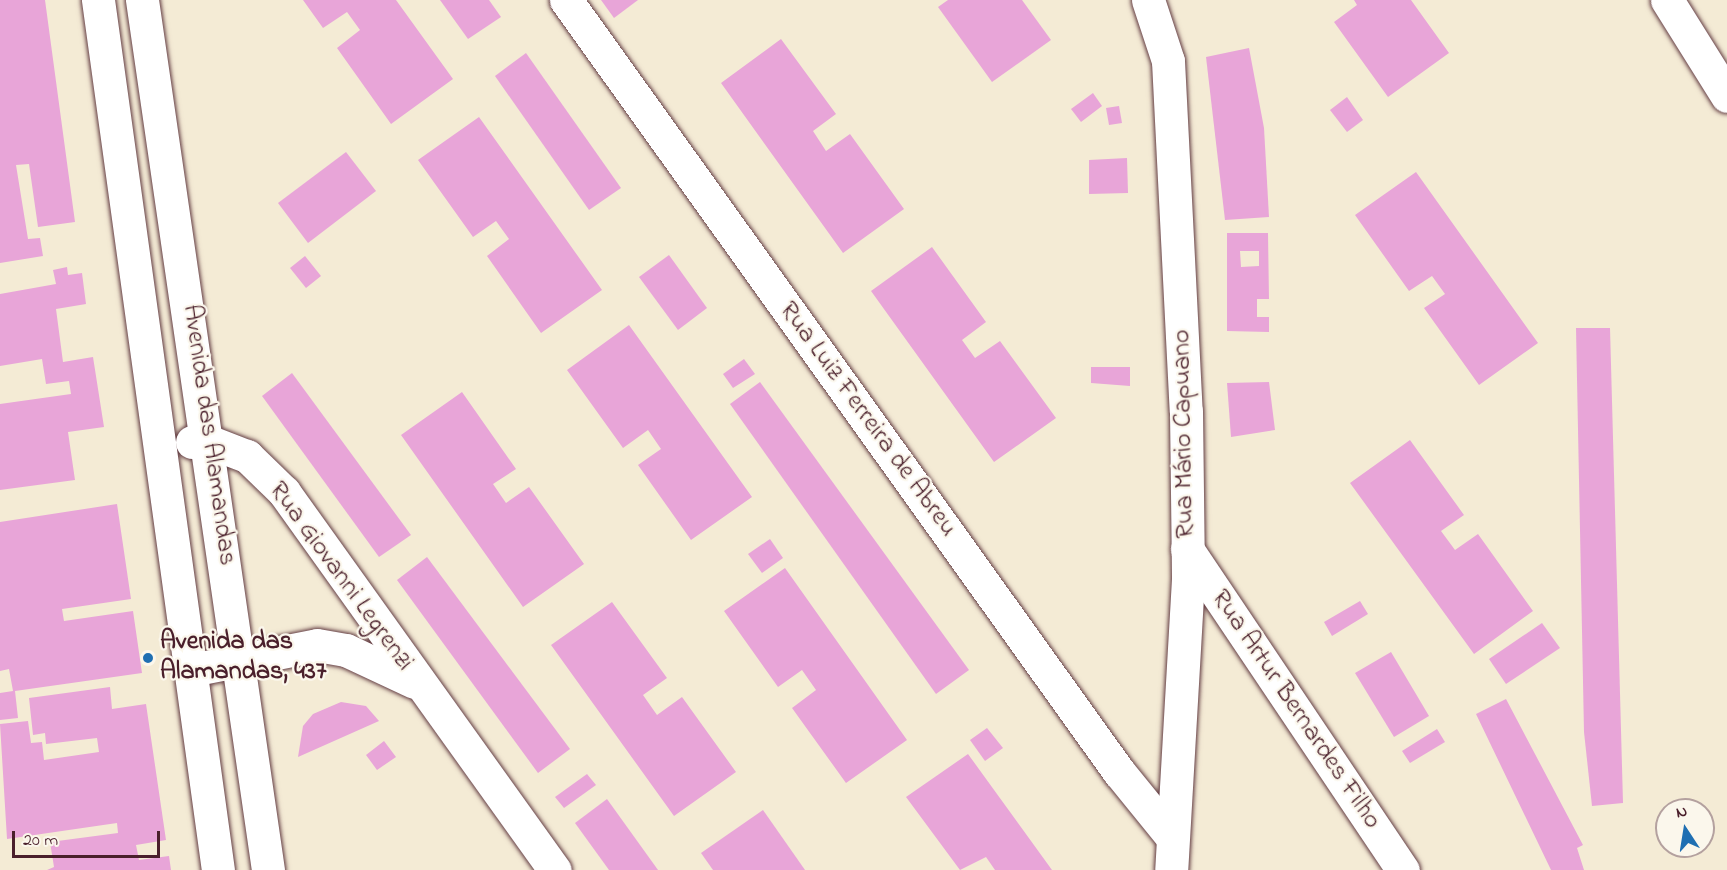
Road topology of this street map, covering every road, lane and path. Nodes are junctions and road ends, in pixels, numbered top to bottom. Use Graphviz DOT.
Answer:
graph roads {
  1 [pos="98,0"];
  2 [pos="142,0"];
  3 [pos="566,0"];
  4 [pos="1148,0"];
  5 [pos="1667,0"];
  6 [pos="1727,96"];
  7 [pos="163,442"];
  8 [pos="210,442"];
  9 [pos="1187,549"];
  10 [pos="241,660"];
  11 [pos="191,670"];
  12 [pos="418,685"];
  13 [pos="1171,836"];
  14 [pos="218,870"];
  15 [pos="268,870"];
  16 [pos="555,870"];
  17 [pos="1171,870"];
  18 [pos="1403,870"];
  1 -- 7 [label="street, Avenida das Alamandas"];
  2 -- 8 [label="street, Avenida das Alamandas"];
  3 -- 13 [label="street, Rua Luiz Ferreira de Abreu"];
  4 -- 9 [label="street, Rua Mário Capuano"];
  5 -- 6 [label="street"];
  7 -- 8 [label="street, Rua Giovanni Legrenzi"];
  7 -- 11 [label="street, Avenida das Alamandas"];
  8 -- 10 [label="street, Avenida das Alamandas"];
  8 -- 12 [label="street, Rua Giovanni Legrenzi"];
  9 -- 13 [label="street, Rua Mário Capuano"];
  9 -- 18 [label="street, Rua Artur Bernardes Filho"];
  10 -- 11 [label="street, Rua Giovanni Legrenzi"];
  10 -- 12 [label="street, Rua Giovanni Legrenzi"];
  10 -- 15 [label="street, Avenida das Alamandas"];
  11 -- 14 [label="street, Avenida das Alamandas"];
  12 -- 16 [label="street, Rua Giovanni Legrenzi"];
  13 -- 17 [label="street, Rua Mário Capuano"];
}
